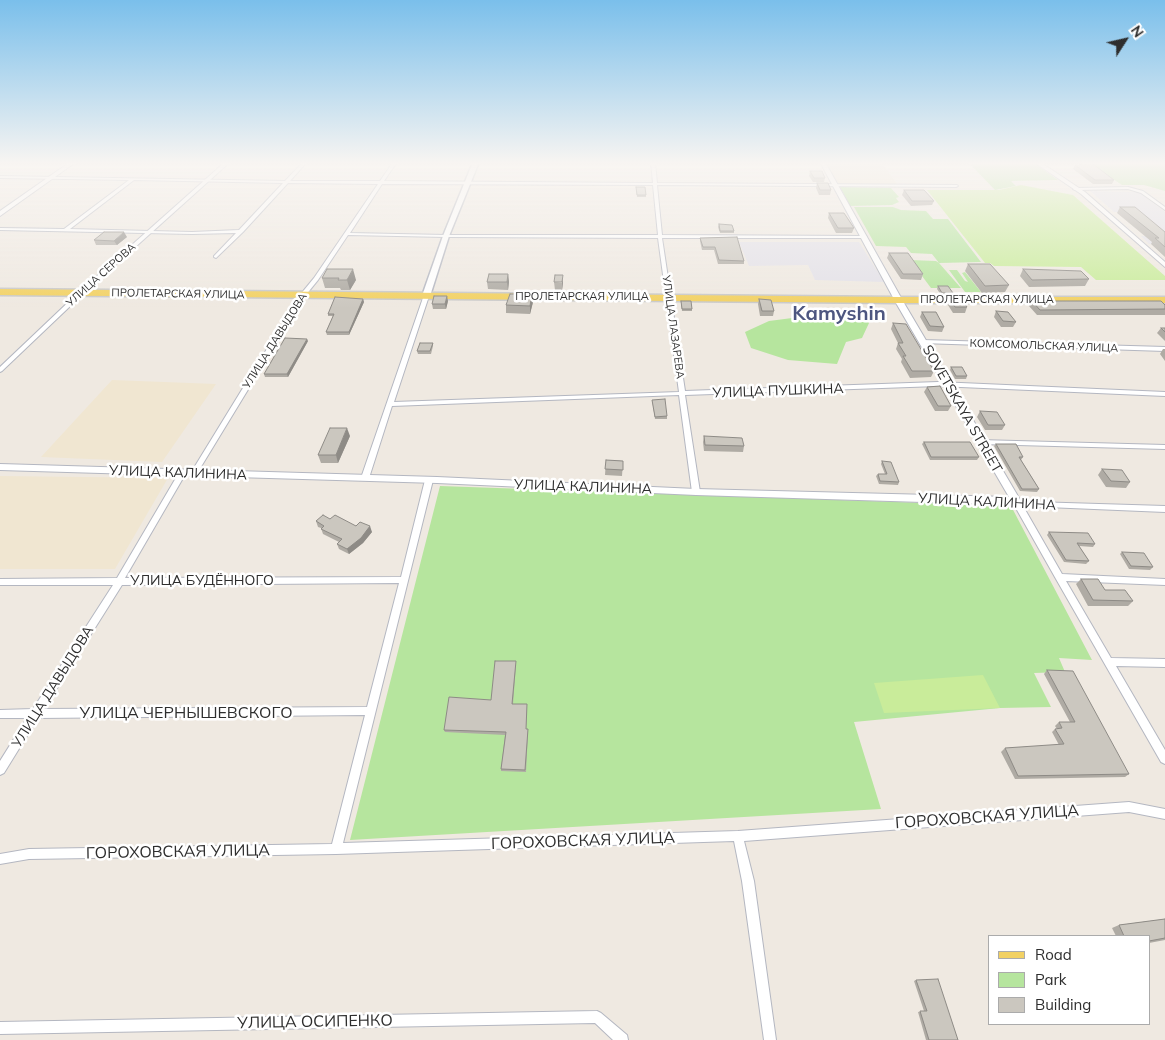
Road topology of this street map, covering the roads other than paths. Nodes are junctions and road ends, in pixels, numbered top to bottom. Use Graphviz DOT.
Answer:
graph roads {
  1 [pos="92,211"];
  2 [pos="174,211"];
  3 [pos="260,211"];
  4 [pos="363,211"];
  5 [pos="457,211"];
  6 [pos="657,211"];
  7 [pos="850,211"];
  8 [pos="1104,211"];
  9 [pos="0,229"];
  10 [pos="66,230"];
  11 [pos="241,231"];
  12 [pos="150,232"];
  13 [pos="347,234"];
  14 [pos="446,236"];
  15 [pos="660,237"];
  16 [pos="865,237"];
  17 [pos="216,257"];
  18 [pos="1165,265"];
  19 [pos="0,292"];
  20 [pos="81,293"];
  21 [pos="303,295"];
  22 [pos="426,296"];
  23 [pos="668,297"];
  24 [pos="899,300"];
  25 [pos="1165,300"];
  26 [pos="923,342"];
  27 [pos="1165,349"];
  28 [pos="0,370"];
  29 [pos="948,385"];
  30 [pos="682,394"];
  31 [pos="1165,394"];
  32 [pos="390,404"];
  33 [pos="982,442"];
  34 [pos="1165,447"];
  35 [pos="0,467"];
  36 [pos="182,473"];
  37 [pos="194,474"];
  38 [pos="365,478"];
  39 [pos="429,480"];
  40 [pos="696,492"];
  41 [pos="1016,503"];
  42 [pos="1165,509"];
  43 [pos="1059,577"];
  44 [pos="403,580"];
  45 [pos="0,582"];
  46 [pos="119,582"];
  47 [pos="1165,582"];
  48 [pos="1109,662"];
  49 [pos="1165,663"];
  50 [pos="371,711"];
  51 [pos="0,714"];
  52 [pos="36,714"];
  53 [pos="1165,759"];
  54 [pos="0,770"];
  55 [pos="1165,814"];
  56 [pos="738,836"];
  57 [pos="336,849"];
  58 [pos="0,859"];
  59 [pos="0,1028"];
  60 [pos="622,1040"];
  61 [pos="770,1040"];
  1 -- 10 [label="street"];
  2 -- 12 [label="street, УЛИЦА СЕРОВА"];
  3 -- 11 [label="street"];
  4 -- 13 [label="street, УЛИЦА ДАВЫДОВА"];
  5 -- 14 [label="main road"];
  6 -- 15 [label="street, УЛИЦА ЛАЗАРЕВА"];
  7 -- 16 [label="street, SOVETSKAYA STREET"];
  8 -- 18 [label="street"];
  9 -- 10 [label="street"];
  10 -- 12 [label="street"];
  11 -- 12 [label="street"];
  11 -- 17 [label="street"];
  12 -- 20 [label="street, УЛИЦА СЕРОВА"];
  13 -- 14 [label="street"];
  13 -- 21 [label="street, УЛИЦА ДАВЫДОВА"];
  14 -- 15 [label="street"];
  14 -- 22 [label="main road"];
  15 -- 16 [label="street"];
  15 -- 23 [label="street, УЛИЦА ЛАЗАРЕВА"];
  16 -- 24 [label="street, SOVETSKAYA STREET"];
  19 -- 20 [label="main road, ПРОЛЕТАРСКАЯ УЛИЦА"];
  20 -- 21 [label="main road, ПРОЛЕТАРСКАЯ УЛИЦА"];
  20 -- 28 [label="street, УЛИЦА СЕРОВА"];
  21 -- 22 [label="main road, ПРОЛЕТАРСКАЯ УЛИЦА"];
  21 -- 37 [label="street, УЛИЦА ДАВЫДОВА"];
  22 -- 23 [label="main road, ПРОЛЕТАРСКАЯ УЛИЦА"];
  22 -- 32 [label="street"];
  23 -- 24 [label="main road, ПРОЛЕТАРСКАЯ УЛИЦА"];
  23 -- 30 [label="street, УЛИЦА ЛАЗАРЕВА"];
  24 -- 25 [label="main road, ПРОЛЕТАРСКАЯ УЛИЦА"];
  24 -- 26 [label="street, SOVETSKAYA STREET"];
  26 -- 27 [label="street, КОМСОМОЛЬСКАЯ УЛИЦА"];
  26 -- 29 [label="street, SOVETSKAYA STREET"];
  29 -- 30 [label="street, УЛИЦА ПУШКИНА"];
  29 -- 31 [label="street, УЛИЦА ПУШКИНА"];
  29 -- 33 [label="street, SOVETSKAYA STREET"];
  30 -- 32 [label="street, УЛИЦА ПУШКИНА"];
  30 -- 40 [label="street, УЛИЦА ЛАЗАРЕВА"];
  32 -- 38 [label="street"];
  33 -- 34 [label="street"];
  33 -- 41 [label="street, SOVETSKAYA STREET"];
  35 -- 36 [label="street, УЛИЦА КАЛИНИНА"];
  36 -- 37 [label="street, УЛИЦА КАЛИНИНА"];
  36 -- 46 [label="street, УЛИЦА ДАВЫДОВА"];
  37 -- 38 [label="street, УЛИЦА КАЛИНИНА"];
  38 -- 39 [label="street, УЛИЦА КАЛИНИНА"];
  39 -- 40 [label="street, УЛИЦА КАЛИНИНА"];
  39 -- 44 [label="street"];
  40 -- 41 [label="street, УЛИЦА КАЛИНИНА"];
  41 -- 42 [label="street, УЛИЦА КАЛИНИНА"];
  41 -- 43 [label="street, SOVETSKAYA STREET"];
  43 -- 47 [label="street"];
  43 -- 48 [label="street, SOVETSKAYA STREET"];
  44 -- 46 [label="street, УЛИЦА БУДЁННОГО"];
  44 -- 50 [label="street"];
  45 -- 46 [label="street, УЛИЦА БУДЁННОГО"];
  46 -- 52 [label="street, УЛИЦА ДАВЫДОВА"];
  48 -- 49 [label="street"];
  48 -- 53 [label="street, SOVETSKAYA STREET"];
  50 -- 52 [label="street, УЛИЦА ЧЕРНЫШЕВСКОГО"];
  50 -- 57 [label="street"];
  51 -- 52 [label="street, УЛИЦА ЧЕРНЫШЕВСКОГО"];
  52 -- 54 [label="street, УЛИЦА ДАВЫДОВА"];
  55 -- 56 [label="street, ГОРОХОВСКАЯ УЛИЦА"];
  56 -- 57 [label="street, ГОРОХОВСКАЯ УЛИЦА"];
  56 -- 61 [label="street"];
  57 -- 58 [label="street, ГОРОХОВСКАЯ УЛИЦА"];
  59 -- 60 [label="street, УЛИЦА ОСИПЕНКО"];
}
